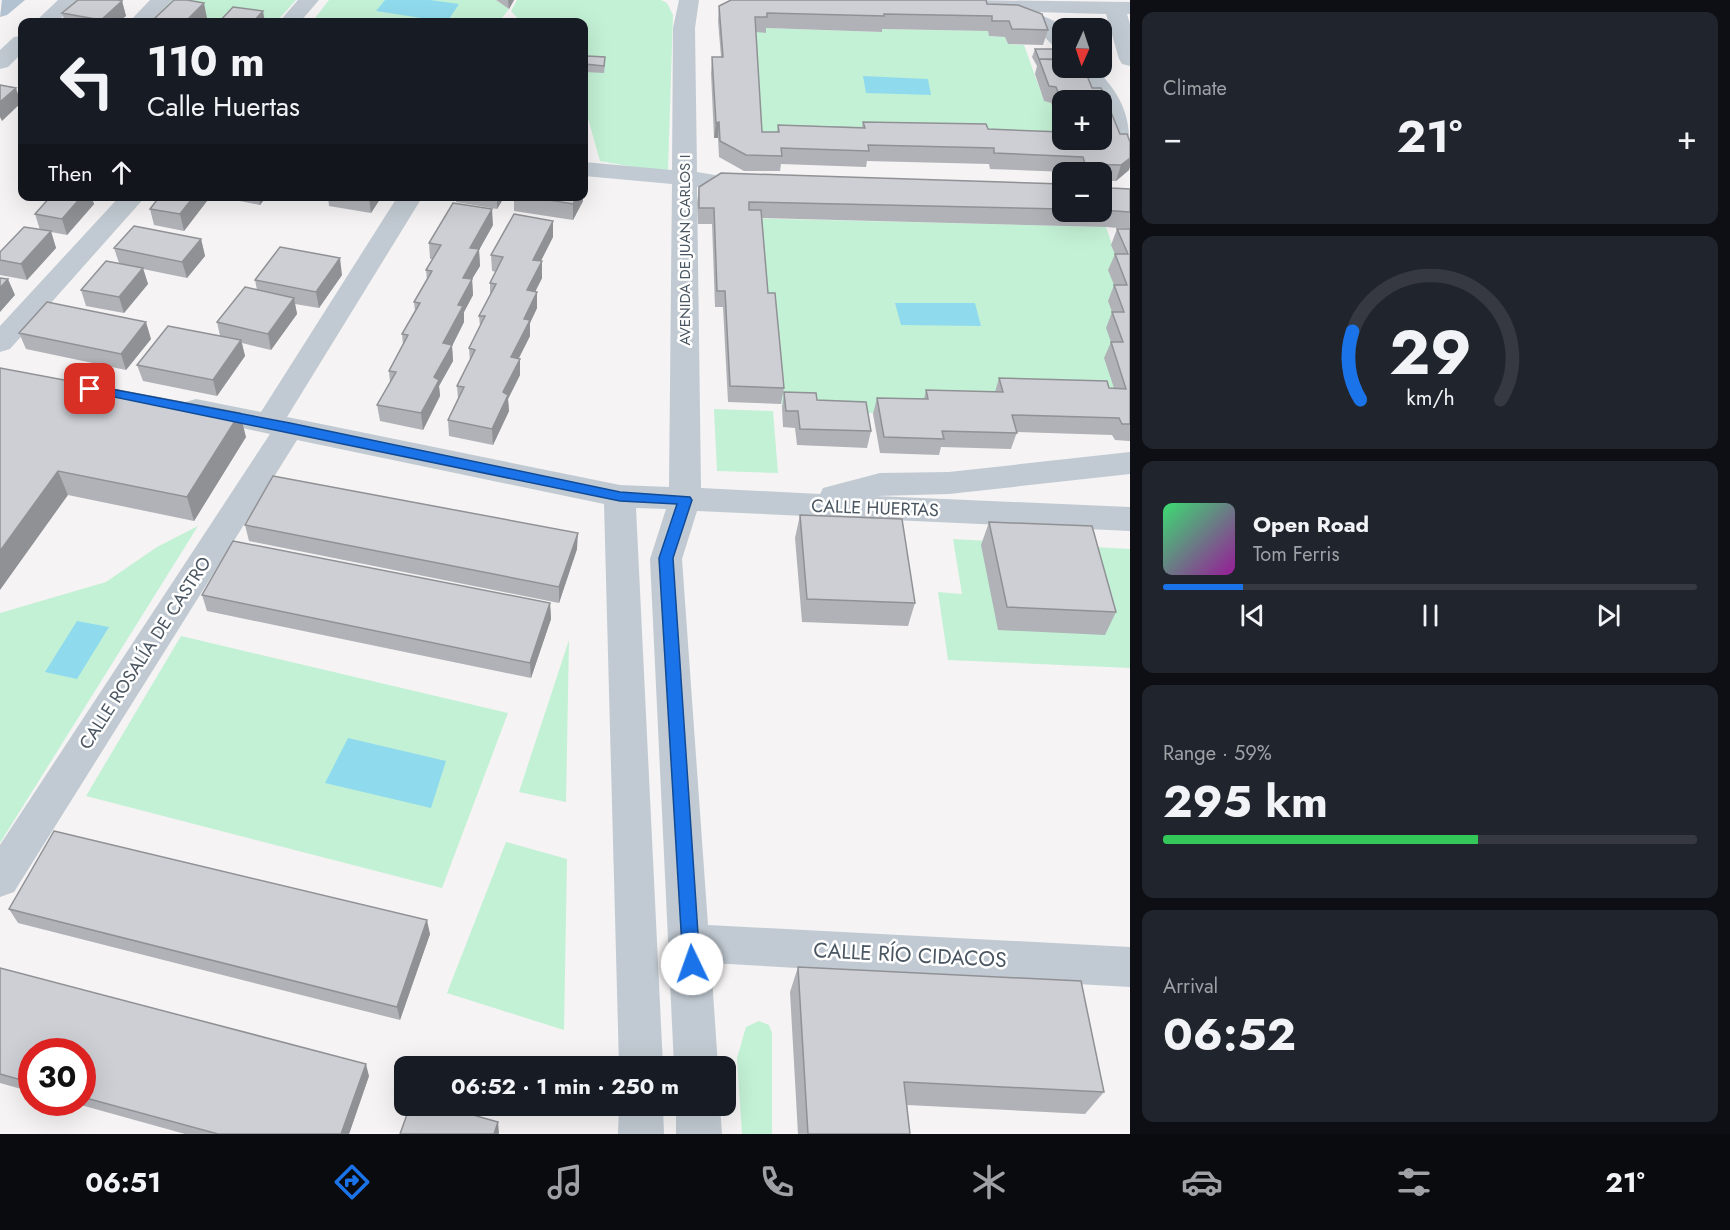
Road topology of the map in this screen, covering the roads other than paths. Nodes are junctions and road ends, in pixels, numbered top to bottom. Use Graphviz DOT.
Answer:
graph roads {
  1 [pos="70,0"];
  2 [pos="162,0"];
  3 [pos="309,0"];
  4 [pos="689,0"];
  5 [pos="949,3"];
  6 [pos="1006,5"];
  7 [pos="1118,5"];
  8 [pos="50,18"];
  9 [pos="143,18"];
  10 [pos="293,18"];
  11 [pos="1052,31"];
  12 [pos="18,48"];
  13 [pos="1130,59"];
  14 [pos="4,71"];
  15 [pos="1093,78"];
  16 [pos="1130,154"];
  17 [pos="588,169"];
  18 [pos="686,180"];
  19 [pos="733,181"];
  20 [pos="129,201"];
  21 [pos="408,201"];
  22 [pos="0,343"];
  23 [pos="164,403"];
  24 [pos="280,425"];
  25 [pos="1130,463"];
  26 [pos="620,496"];
  27 [pos="685,500"];
  28 [pos="798,505"];
  29 [pos="1130,519"];
  30 [pos="0,879"];
  31 [pos="691,943"];
  32 [pos="1130,967"];
  33 [pos="641,1056"];
  34 [pos="696,1056"];
  35 [pos="641,1116"];
  36 [pos="698,1116"];
  37 [pos="641,1134"];
  38 [pos="699,1134"];
  1 -- 8 [label="street"];
  2 -- 9 [label="street"];
  3 -- 10 [label="street"];
  4 -- 18 [label="street, AVENIDA DE JUAN CARLOS I"];
  5 -- 6 [label="street"];
  6 -- 7 [label="street"];
  6 -- 11 [label="street"];
  7 -- 13 [label="street"];
  12 -- 14 [label="street"];
  15 -- 16 [label="street"];
  17 -- 18 [label="street"];
  18 -- 19 [label="street"];
  18 -- 27 [label="street, AVENIDA DE JUAN CARLOS I"];
  20 -- 22 [label="street"];
  21 -- 24 [label="street, CALLE ROSALÍA DE CASTRO"];
  23 -- 24 [label="street, CALLE HUERTAS"];
  24 -- 26 [label="street, CALLE HUERTAS"];
  24 -- 30 [label="street, CALLE ROSALÍA DE CASTRO"];
  25 -- 28 [label="street"];
  26 -- 27 [label="street, CALLE HUERTAS"];
  26 -- 33 [label="street"];
  27 -- 28 [label="street, CALLE HUERTAS"];
  27 -- 31 [label="street, AVENIDA DE JUAN CARLOS I"];
  28 -- 29 [label="street, CALLE HUERTAS"];
  31 -- 32 [label="street, CALLE RÍO CIDACOS"];
  31 -- 34 [label="street, AVENIDA DE JUAN CARLOS I"];
  35 -- 37 [label="street"];
  36 -- 38 [label="street"];
}
